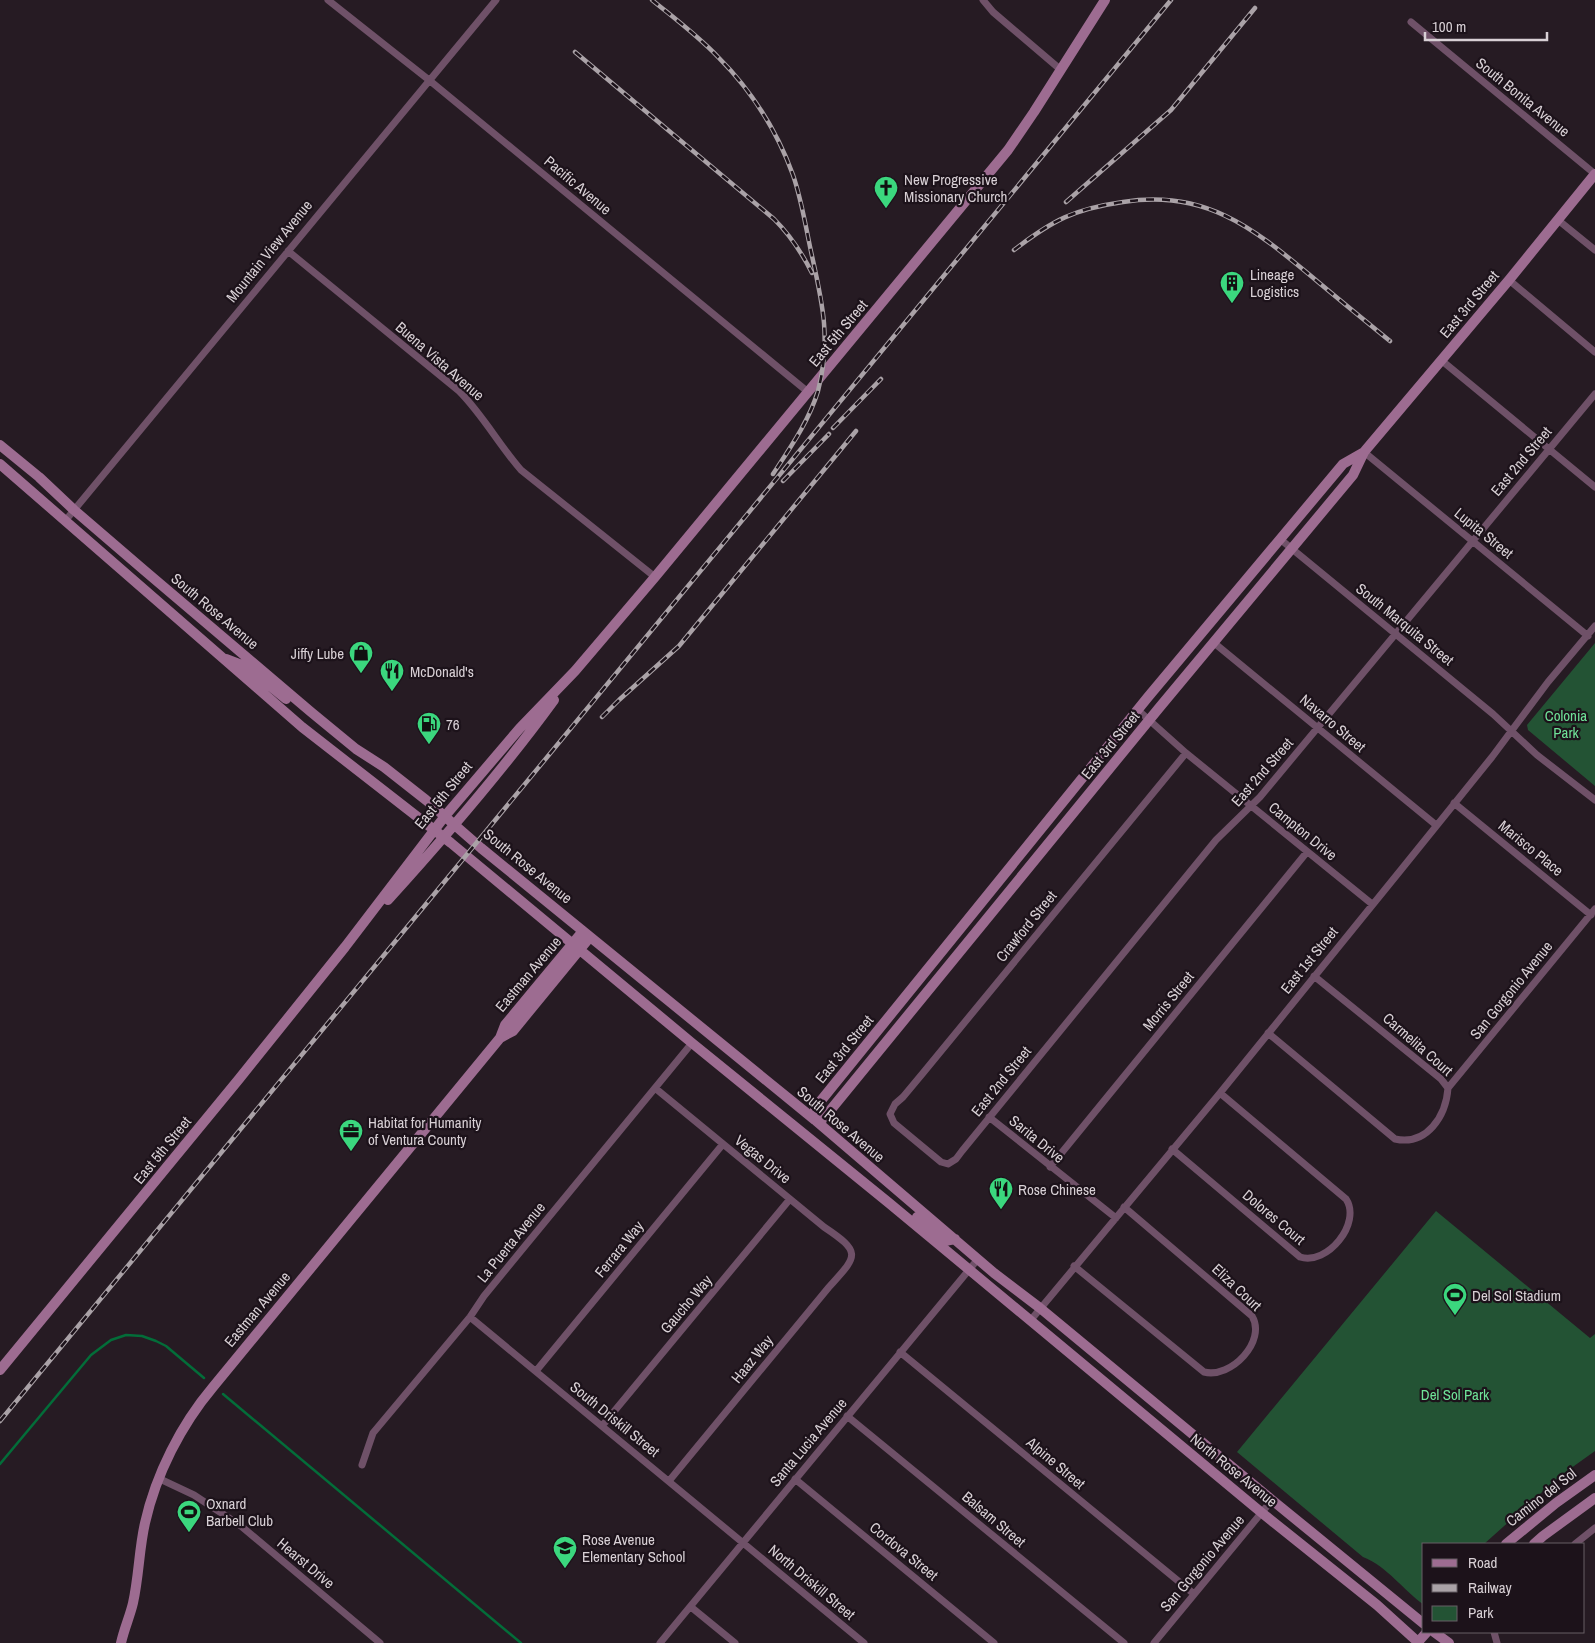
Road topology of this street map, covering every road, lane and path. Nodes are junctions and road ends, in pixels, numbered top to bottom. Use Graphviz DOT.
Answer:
graph roads {
  1 [pos="328,0"];
  2 [pos="496,0"];
  3 [pos="983,0"];
  4 [pos="1104,0"];
  5 [pos="1411,22"];
  6 [pos="1061,70"];
  7 [pos="430,80"];
  8 [pos="1595,174"];
  9 [pos="1558,220"];
  10 [pos="1595,250"];
  11 [pos="288,251"];
  12 [pos="1509,280"];
  13 [pos="1595,352"];
  14 [pos="1441,360"];
  15 [pos="808,392"];
  16 [pos="1595,394"];
  17 [pos="0,445"];
  18 [pos="1549,449"];
  19 [pos="1364,452"];
  20 [pos="0,464"];
  21 [pos="1595,487"];
  22 [pos="74,510"];
  23 [pos="65,521"];
  24 [pos="1280,540"];
  25 [pos="1472,541"];
  26 [pos="1292,549"];
  27 [pos="655,577"];
  28 [pos="1226,603"];
  29 [pos="1237,613"];
  30 [pos="1595,626"];
  31 [pos="1396,634"];
  32 [pos="1588,636"];
  33 [pos="1213,642"];
  34 [pos="218,656"];
  35 [pos="575,671"];
  36 [pos="304,706"];
  37 [pos="1138,710"];
  38 [pos="1149,720"];
  39 [pos="1318,728"];
  40 [pos="1512,731"];
  41 [pos="1186,753"];
  42 [pos="1595,800"];
  43 [pos="1454,803"];
  44 [pos="1250,806"];
  45 [pos="445,816"];
  46 [pos="455,825"];
  47 [pos="1436,825"];
  48 [pos="433,830"];
  49 [pos="444,838"];
  50 [pos="1307,852"];
  51 [pos="1372,904"];
  52 [pos="1593,912"];
  53 [pos="587,934"];
  54 [pos="345,947"];
  55 [pos="576,947"];
  56 [pos="1314,976"];
  57 [pos="1268,1033"];
  58 [pos="692,1043"];
  59 [pos="655,1088"];
  60 [pos="1448,1088"];
  61 [pos="1220,1092"];
  62 [pos="989,1117"];
  63 [pos="815,1120"];
  64 [pos="804,1133"];
  65 [pos="723,1144"];
  66 [pos="1172,1149"];
  67 [pos="948,1164"];
  68 [pos="1050,1167"];
  69 [pos="790,1199"];
  70 [pos="889,1203"];
  71 [pos="1124,1207"];
  72 [pos="1116,1218"];
  73 [pos="955,1239"];
  74 [pos="851,1252"];
  75 [pos="978,1259"];
  76 [pos="1074,1266"];
  77 [pos="968,1270"];
  78 [pos="1040,1308"];
  79 [pos="470,1317"];
  80 [pos="1030,1321"];
  81 [pos="900,1352"];
  82 [pos="0,1370"];
  83 [pos="536,1371"];
  84 [pos="847,1416"];
  85 [pos="602,1426"];
  86 [pos="362,1466"];
  87 [pos="1595,1475"];
  88 [pos="160,1479"];
  89 [pos="795,1479"];
  90 [pos="670,1481"];
  91 [pos="1595,1498"];
  92 [pos="1272,1500"];
  93 [pos="1262,1513"];
  94 [pos="1595,1528"];
  95 [pos="743,1542"];
  96 [pos="1507,1543"];
  97 [pos="1535,1543"];
  98 [pos="1576,1543"];
  99 [pos="1194,1594"];
  100 [pos="691,1607"];
  101 [pos="1422,1622"];
  102 [pos="1426,1633"];
  103 [pos="1435,1633"];
  104 [pos="1446,1642"];
  105 [pos="121,1643"];
  106 [pos="380,1643"];
  107 [pos="660,1643"];
  108 [pos="735,1643"];
  109 [pos="864,1643"];
  110 [pos="994,1643"];
  111 [pos="1124,1643"];
  112 [pos="1154,1643"];
  113 [pos="1418,1643"];
  1 -- 7 [label="street, Pacific Avenue"];
  2 -- 7 [label="street, Mountain View Avenue"];
  3 -- 6 [label="street"];
  4 -- 6 [label="main road, East 5th Street"];
  5 -- 8 [label="street, South Bonita Avenue"];
  6 -- 15 [label="main road, East 5th Street"];
  7 -- 11 [label="street, Mountain View Avenue"];
  7 -- 15 [label="street, Pacific Avenue"];
  8 -- 9 [label="main road, East 3rd Street"];
  9 -- 10 [label="street"];
  9 -- 12 [label="main road, East 3rd Street"];
  11 -- 22 [label="street, Mountain View Avenue"];
  11 -- 27 [label="street, Buena Vista Avenue"];
  12 -- 13 [label="street"];
  12 -- 14 [label="main road, East 3rd Street"];
  14 -- 18 [label="street"];
  14 -- 19 [label="main road, East 3rd Street"];
  15 -- 27 [label="main road, East 5th Street"];
  16 -- 18 [label="street, East 2nd Street"];
  17 -- 22 [label="main road, South Rose Avenue"];
  18 -- 21 [label="street"];
  18 -- 25 [label="street, East 2nd Street"];
  19 -- 24 [label="main road, East 3rd Street"];
  19 -- 25 [label="street, Lupita Street"];
  19 -- 26 [label="main road, East 3rd Street"];
  20 -- 23 [label="main road, South Rose Avenue"];
  22 -- 23 [label="street, Mountain View Avenue"];
  22 -- 36 [label="main road, South Rose Avenue"];
  23 -- 34 [label="main road, South Rose Avenue"];
  24 -- 26 [label="street, South Marquita Street"];
  24 -- 28 [label="main road, East 3rd Street"];
  25 -- 31 [label="street, East 2nd Street"];
  25 -- 32 [label="street, Lupita Street"];
  26 -- 29 [label="main road, East 3rd Street"];
  26 -- 31 [label="street, South Marquita Street"];
  27 -- 35 [label="main road, East 5th Street"];
  28 -- 29 [label="street"];
  28 -- 37 [label="main road, East 3rd Street"];
  29 -- 33 [label="main road, East 3rd Street"];
  30 -- 32 [label="street, East 1st Street"];
  31 -- 39 [label="street, East 2nd Street"];
  31 -- 40 [label="street, South Marquita Street"];
  32 -- 40 [label="street, East 1st Street"];
  33 -- 38 [label="main road, East 3rd Street"];
  33 -- 39 [label="street, Navarro Street"];
  34 -- 36 [label="main road"];
  34 -- 48 [label="main road, South Rose Avenue"];
  35 -- 45 [label="main road, East 5th Street"];
  35 -- 46 [label="main road, East 5th Street"];
  36 -- 45 [label="main road, South Rose Avenue"];
  37 -- 38 [label="street, Campton Drive"];
  37 -- 63 [label="main road, East 3rd Street"];
  38 -- 41 [label="street, Campton Drive"];
  38 -- 63 [label="main road, East 3rd Street"];
  39 -- 44 [label="street, East 2nd Street"];
  39 -- 47 [label="street, Navarro Street"];
  40 -- 42 [label="street, South Marquita Street"];
  40 -- 43 [label="street, East 1st Street"];
  41 -- 44 [label="street, Campton Drive"];
  41 -- 67 [label="street, Crawford Street"];
  43 -- 47 [label="street, East 1st Street"];
  43 -- 52 [label="street, Marisco Place"];
  44 -- 50 [label="street, Campton Drive"];
  44 -- 62 [label="street, East 2nd Street"];
  45 -- 46 [label="main road, South Rose Avenue"];
  45 -- 48 [label="main road, East 5th Street"];
  46 -- 49 [label="main road, East 5th Street"];
  46 -- 53 [label="main road, South Rose Avenue"];
  47 -- 51 [label="street, East 1st Street"];
  48 -- 49 [label="main road, South Rose Avenue"];
  48 -- 54 [label="main road, East 5th Street"];
  49 -- 54 [label="main road, East 5th Street"];
  49 -- 55 [label="main road, South Rose Avenue"];
  50 -- 51 [label="street, Campton Drive"];
  50 -- 68 [label="street, Morris Street"];
  51 -- 56 [label="street, East 1st Street"];
  52 -- 60 [label="street, San Gorgonio Avenue"];
  53 -- 55 [label="main road, Eastman Avenue"];
  53 -- 63 [label="main road, South Rose Avenue"];
  54 -- 82 [label="main road, East 5th Street"];
  55 -- 58 [label="main road, South Rose Avenue"];
  55 -- 88 [label="main road, Eastman Avenue"];
  56 -- 57 [label="street, East 1st Street"];
  56 -- 60 [label="street, Carmelita Court"];
  57 -- 60 [label="street, Carmelita Court"];
  57 -- 61 [label="street, East 1st Street"];
  58 -- 59 [label="street, La Puerta Avenue"];
  58 -- 64 [label="main road, South Rose Avenue"];
  59 -- 65 [label="street, Vegas Drive"];
  59 -- 79 [label="street, La Puerta Avenue"];
  61 -- 66 [label="street, East 1st Street"];
  61 -- 66 [label="street, Dolores Court"];
  62 -- 67 [label="street, East 2nd Street"];
  62 -- 68 [label="street, Sarita Drive"];
  63 -- 64 [label="main road"];
  63 -- 73 [label="main road, South Rose Avenue"];
  64 -- 70 [label="main road, South Rose Avenue"];
  65 -- 69 [label="street, Vegas Drive"];
  65 -- 83 [label="street, Ferrara Way"];
  66 -- 71 [label="street, East 1st Street"];
  68 -- 72 [label="street, Sarita Drive"];
  69 -- 74 [label="street, Vegas Drive"];
  69 -- 85 [label="street, Gaucho Way"];
  70 -- 73 [label="main road"];
  70 -- 77 [label="main road, South Rose Avenue"];
  71 -- 72 [label="street, East 1st Street"];
  71 -- 76 [label="street, Eliza Court"];
  72 -- 76 [label="street, East 1st Street"];
  73 -- 75 [label="main road, South Rose Avenue"];
  74 -- 90 [label="street, Haaz Way"];
  75 -- 77 [label="street, Santa Lucia Avenue"];
  75 -- 78 [label="main road, South Rose Avenue"];
  76 -- 78 [label="street, East 1st Street"];
  77 -- 80 [label="main road, South Rose Avenue"];
  77 -- 81 [label="street, Santa Lucia Avenue"];
  78 -- 80 [label="street, East 1st Street"];
  78 -- 92 [label="main road, North Rose Avenue"];
  79 -- 83 [label="street, South Driskill Street"];
  79 -- 86 [label="street, La Puerta Avenue"];
  80 -- 93 [label="main road, North Rose Avenue"];
  81 -- 84 [label="street, Santa Lucia Avenue"];
  81 -- 99 [label="street, Alpine Street"];
  83 -- 85 [label="street, South Driskill Street"];
  84 -- 89 [label="street, Santa Lucia Avenue"];
  84 -- 111 [label="street, Balsam Street"];
  85 -- 90 [label="street, South Driskill Street"];
  87 -- 96 [label="main road, Camino del Sol"];
  88 -- 105 [label="main road, Eastman Avenue"];
  88 -- 106 [label="street, Hearst Drive"];
  89 -- 95 [label="street, Santa Lucia Avenue"];
  89 -- 110 [label="street, Cordova Street"];
  90 -- 95 [label="street, South Driskill Street"];
  91 -- 97 [label="main road, Camino del Sol"];
  92 -- 93 [label="street, San Gorgonio Avenue"];
  92 -- 101 [label="main road, North Rose Avenue"];
  93 -- 99 [label="street, San Gorgonio Avenue"];
  93 -- 113 [label="main road, North Rose Avenue"];
  94 -- 98 [label="street"];
  95 -- 100 [label="street, Santa Lucia Avenue"];
  95 -- 109 [label="street, North Driskill Street"];
  99 -- 112 [label="street, San Gorgonio Avenue"];
  100 -- 107 [label="street, Santa Lucia Avenue"];
  100 -- 108 [label="street"];
  102 -- 113 [label="main road"];
  103 -- 104 [label="main road"];
}
